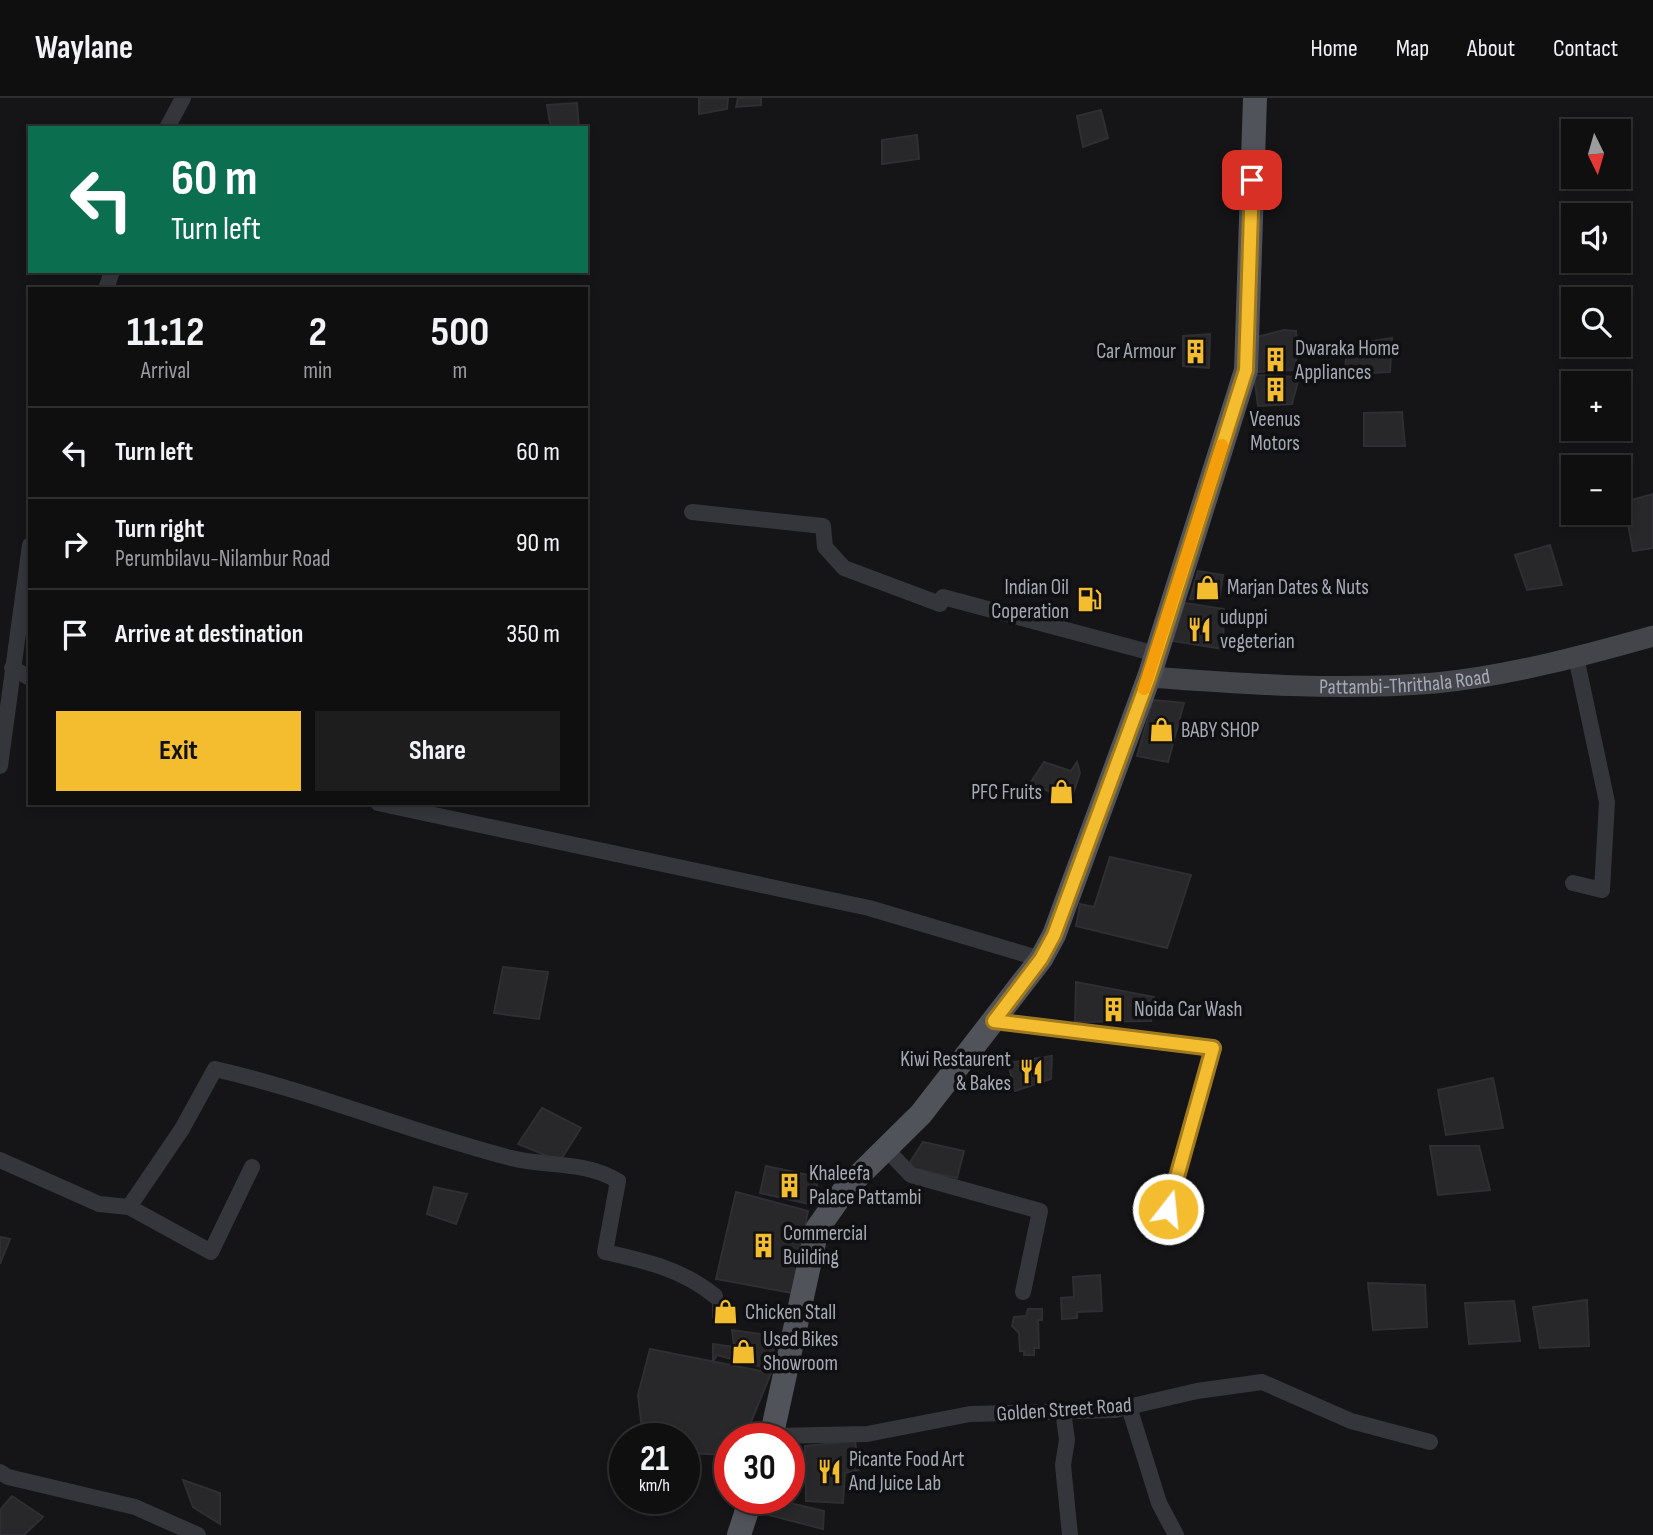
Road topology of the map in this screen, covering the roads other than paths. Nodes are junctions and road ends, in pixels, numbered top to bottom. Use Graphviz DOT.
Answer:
graph roads {
  1 [pos="183,98"];
  2 [pos="1255,98"];
  3 [pos="168,126"];
  4 [pos="692,512"];
  5 [pos="28,559"];
  6 [pos="1653,636"];
  7 [pos="1576,657"];
  8 [pos="1153,666"];
  9 [pos="12,668"];
  10 [pos="28,677"];
  11 [pos="0,766"];
  12 [pos="387,805"];
  13 [pos="1573,883"];
  14 [pos="1041,959"];
  15 [pos="994,1021"];
  16 [pos="886,1149"];
  17 [pos="0,1160"];
  18 [pos="252,1167"];
  19 [pos="129,1208"];
  20 [pos="1168,1209"];
  21 [pos="1023,1292"];
  22 [pos="715,1296"];
  23 [pos="1129,1407"];
  24 [pos="1063,1411"];
  25 [pos="775,1423"];
  26 [pos="805,1436"];
  27 [pos="1430,1441"];
  28 [pos="0,1472"];
  29 [pos="746,1514"];
  30 [pos="194,1534"];
  31 [pos="739,1535"];
  32 [pos="1070,1535"];
  33 [pos="1176,1535"];
  1 -- 3 [label="street"];
  2 -- 8 [label="main road"];
  4 -- 8 [label="street"];
  5 -- 9 [label="street"];
  6 -- 7 [label="main road, Pattambi-Thrithala Road"];
  7 -- 8 [label="main road, Pattambi-Thrithala Road"];
  7 -- 13 [label="street"];
  8 -- 14 [label="main road"];
  9 -- 10 [label="street"];
  9 -- 11 [label="street"];
  12 -- 14 [label="street"];
  14 -- 15 [label="main road"];
  15 -- 16 [label="main road"];
  15 -- 20 [label="street"];
  16 -- 21 [label="street"];
  16 -- 25 [label="main road"];
  17 -- 19 [label="street"];
  18 -- 19 [label="street"];
  19 -- 22 [label="street"];
  23 -- 24 [label="street, Golden Street Road"];
  23 -- 27 [label="street, Golden Street Road"];
  23 -- 33 [label="street"];
  24 -- 26 [label="street, Golden Street Road"];
  24 -- 32 [label="street"];
  28 -- 30 [label="street"];
  29 -- 31 [label="main road"];
}
